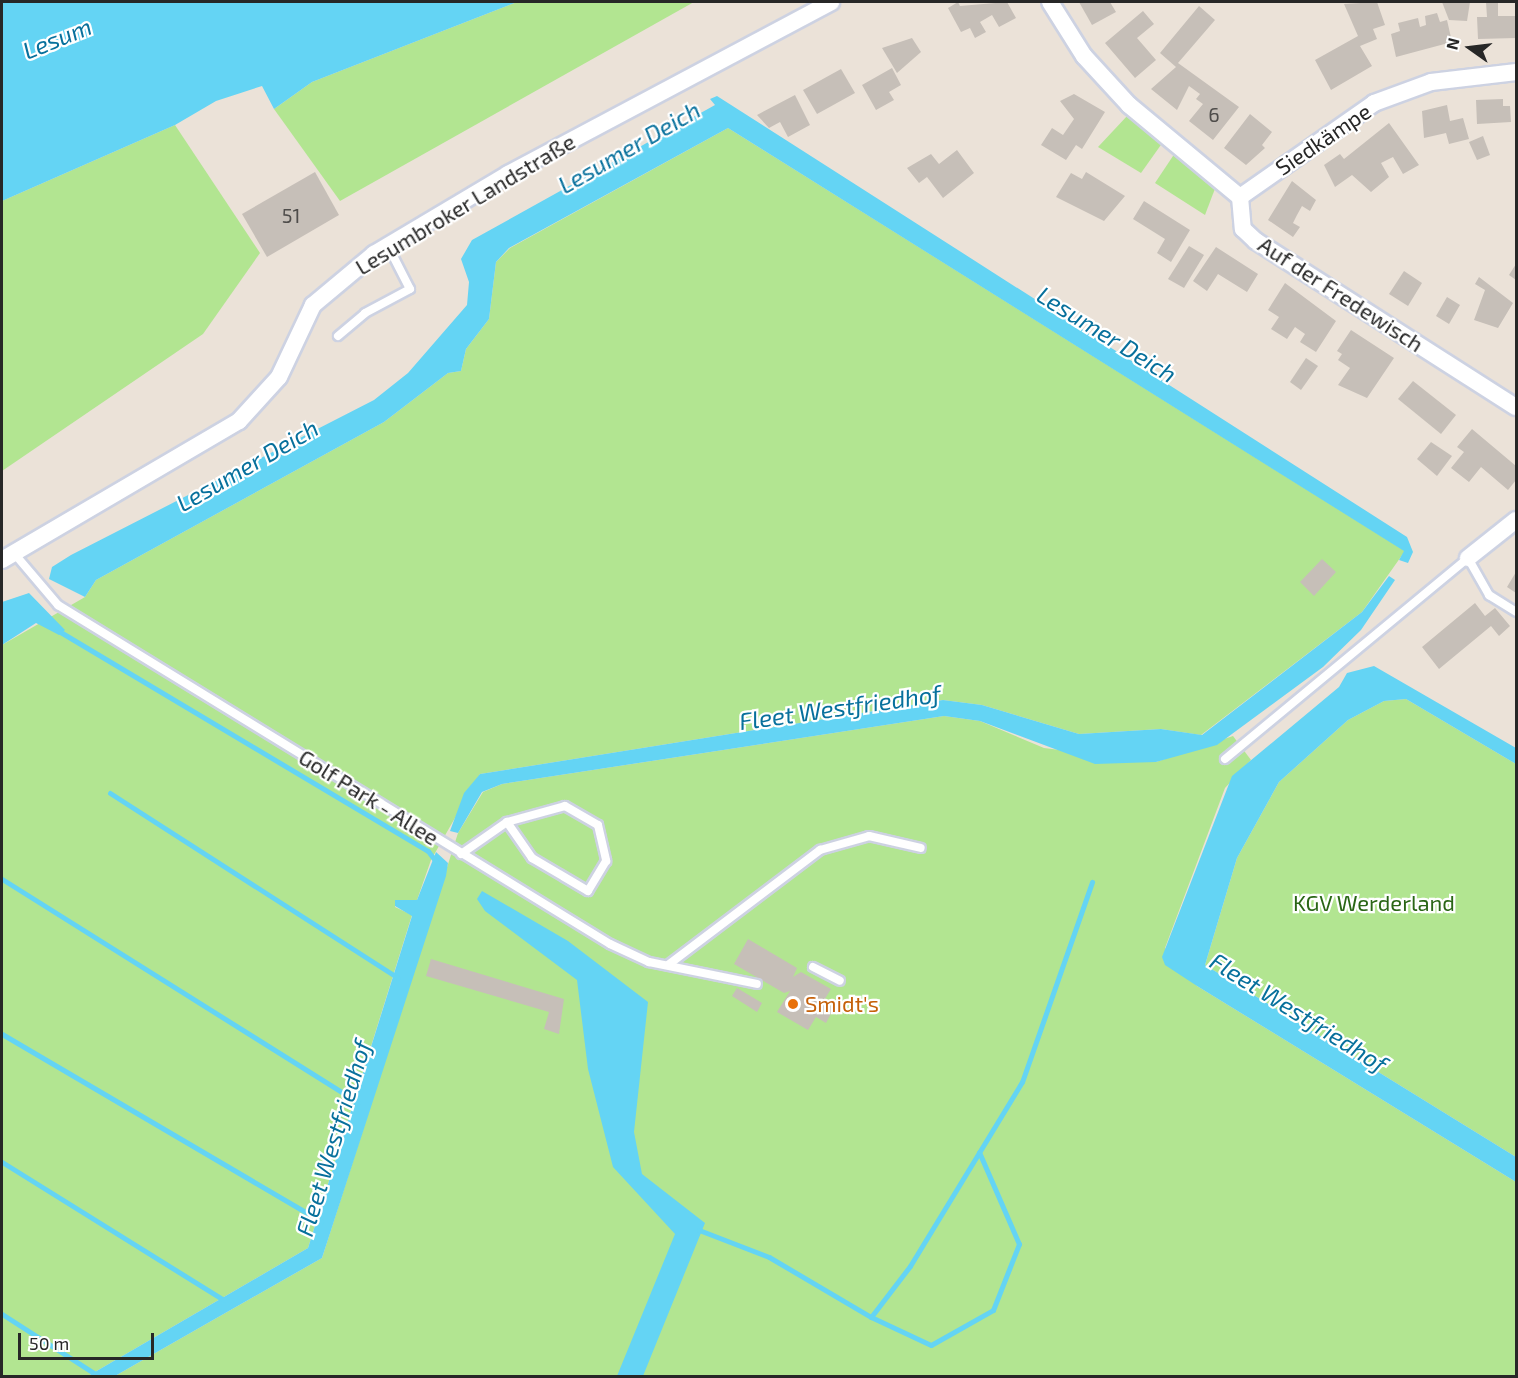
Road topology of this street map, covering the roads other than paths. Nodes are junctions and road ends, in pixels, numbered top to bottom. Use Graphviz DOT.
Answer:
graph roads {
  1 [pos="831,2"];
  2 [pos="1050,2"];
  3 [pos="1516,72"];
  4 [pos="1240,197"];
  5 [pos="388,246"];
  6 [pos="338,336"];
  7 [pos="1516,407"];
  8 [pos="1516,520"];
  9 [pos="7,556"];
  10 [pos="1468,558"];
  11 [pos="1516,612"];
  12 [pos="1226,759"];
  13 [pos="507,822"];
  14 [pos="921,848"];
  15 [pos="461,854"];
  16 [pos="668,965"];
  17 [pos="813,967"];
  18 [pos="840,981"];
  19 [pos="757,984"];
  1 -- 5 [label="street, Lesumbroker Landstraße"];
  2 -- 4 [label="street"];
  3 -- 4 [label="street, Siedkämpe"];
  4 -- 7 [label="street, Auf der Fredewisch"];
  5 -- 6 [label="lane"];
  5 -- 9 [label="street, Lesumbroker Landstraße"];
  8 -- 10 [label="street"];
  9 -- 15 [label="lane, Golf Park - Allee"];
  10 -- 11 [label="lane"];
  10 -- 12 [label="lane"];
  13 -- 13 [label="lane"];
  13 -- 15 [label="lane"];
  14 -- 16 [label="lane"];
  15 -- 16 [label="lane, Golf Park - Allee"];
  16 -- 19 [label="lane, Golf Park - Allee"];
  17 -- 18 [label="lane"];
}
